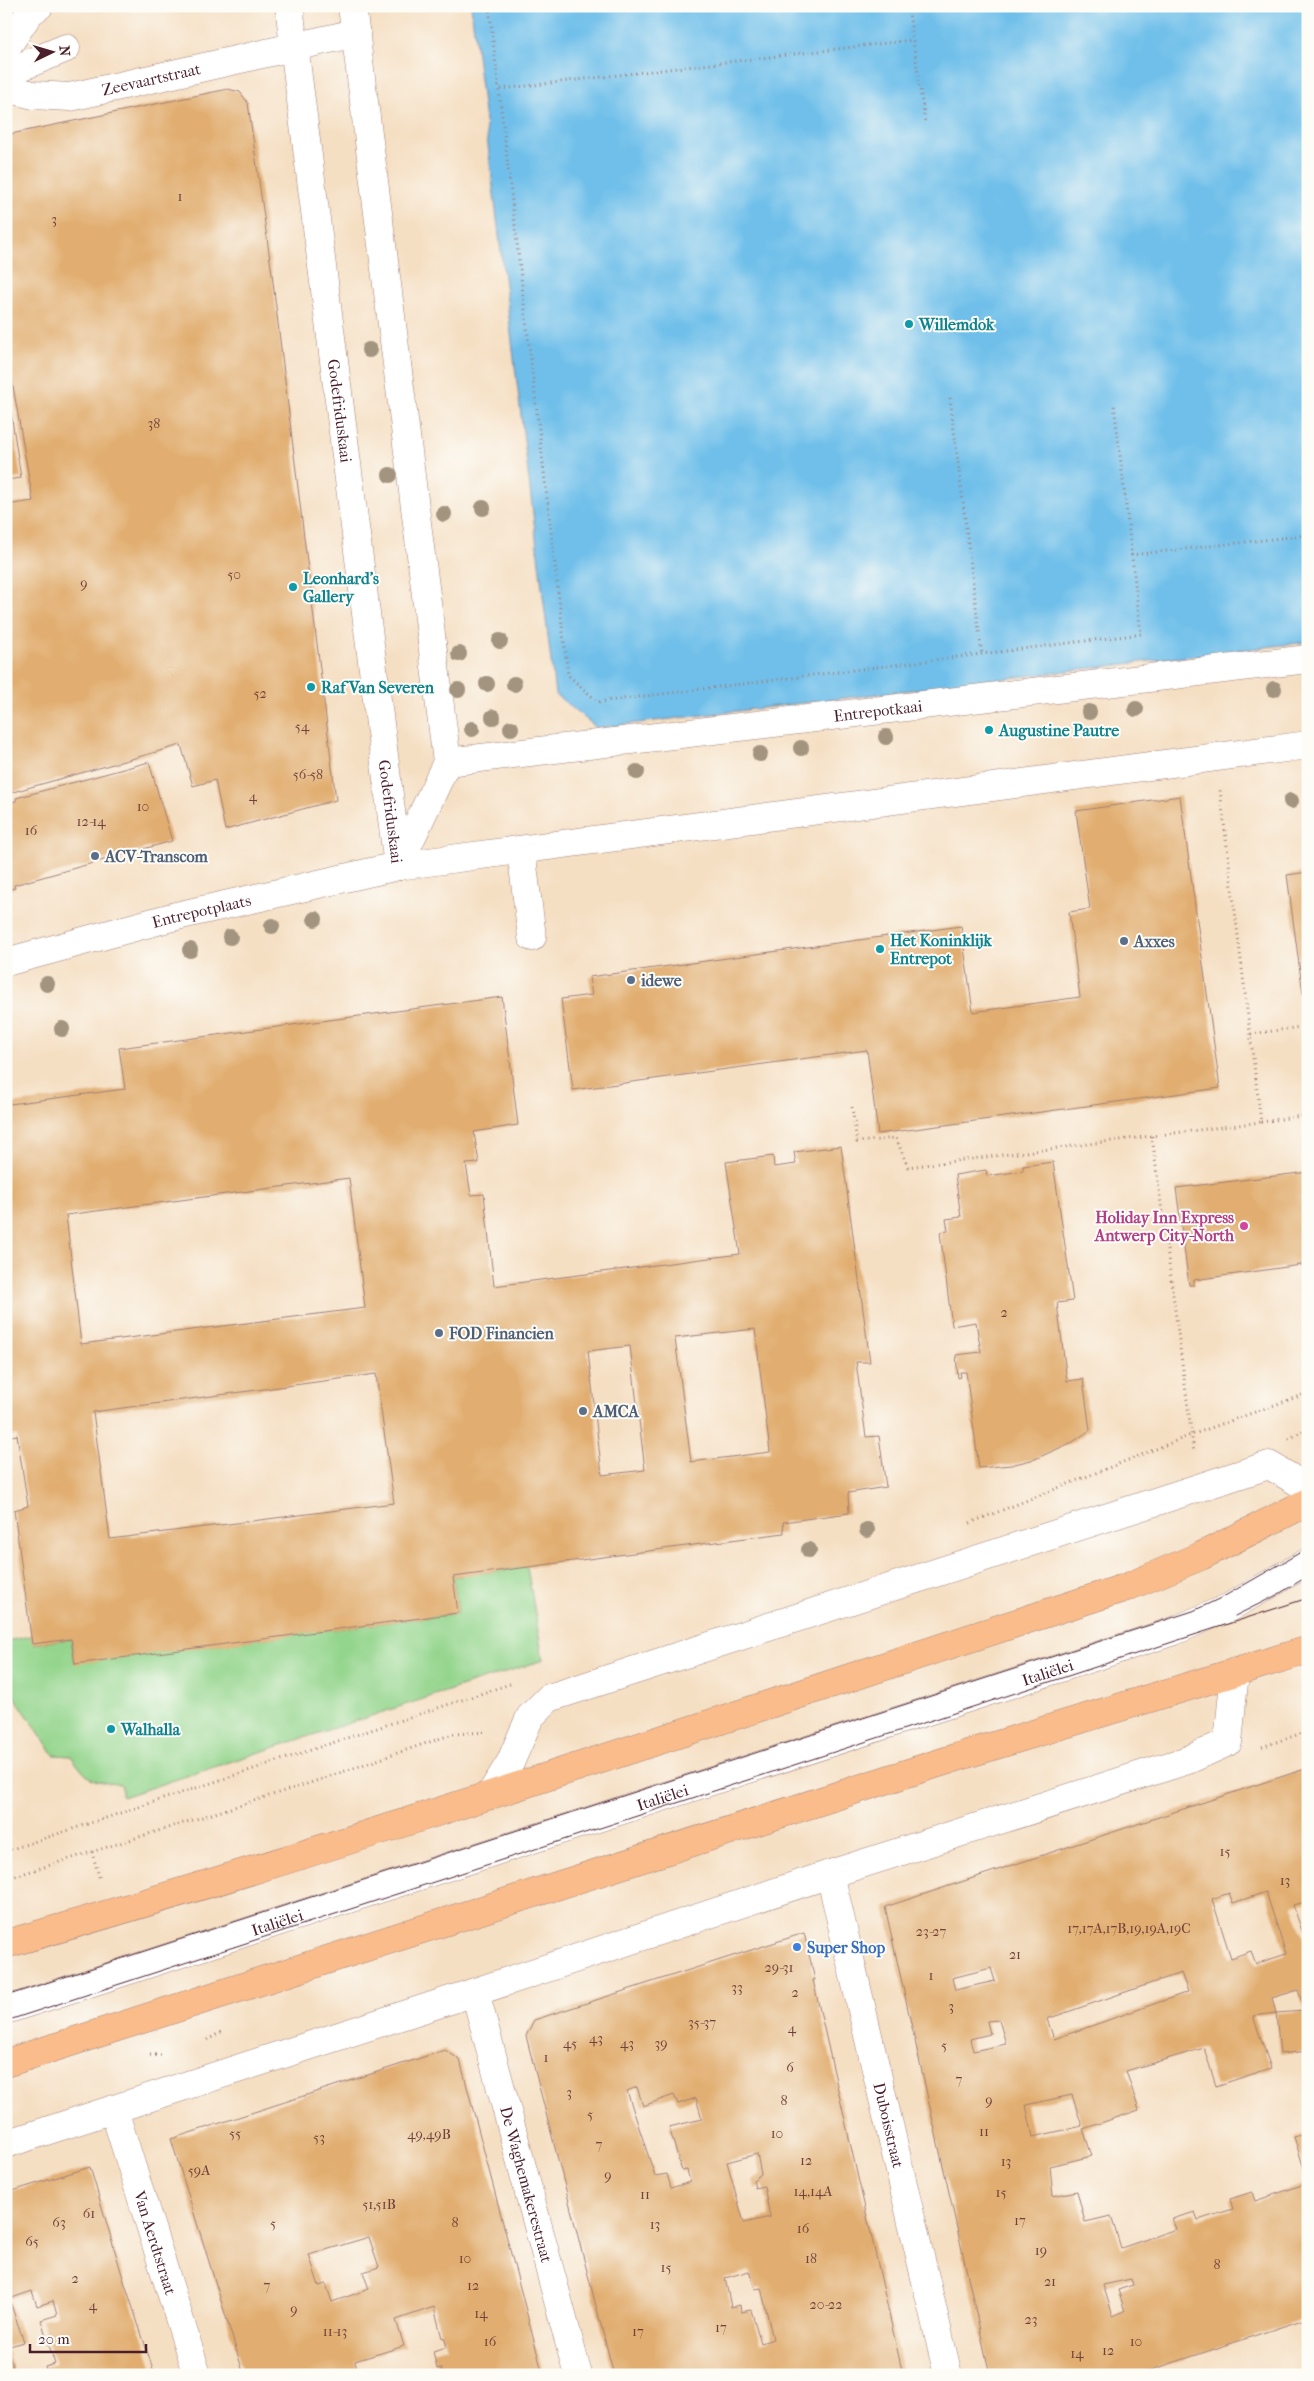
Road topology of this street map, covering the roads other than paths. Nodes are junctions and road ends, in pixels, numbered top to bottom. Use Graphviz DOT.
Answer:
graph roads {
  1 [pos="39,6"];
  2 [pos="289,6"];
  3 [pos="352,6"];
  4 [pos="356,33"];
  5 [pos="295,46"];
  6 [pos="6,48"];
  7 [pos="66,48"];
  8 [pos="6,73"];
  9 [pos="6,88"];
  10 [pos="1308,659"];
  11 [pos="1308,746"];
  12 [pos="447,762"];
  13 [pos="521,850"];
  14 [pos="398,866"];
  15 [pos="532,937"];
  16 [pos="6,962"];
  17 [pos="1308,1488"];
  18 [pos="1308,1502"];
  19 [pos="1308,1562"];
  20 [pos="1308,1650"];
  21 [pos="1235,1672"];
  22 [pos="490,1794"];
  23 [pos="830,1874"];
  24 [pos="6,1944"];
  25 [pos="475,1992"];
  26 [pos="6,2010"];
  27 [pos="6,2063"];
  28 [pos="114,2110"];
  29 [pos="6,2144"];
  30 [pos="197,2375"];
  31 [pos="578,2375"];
  32 [pos="948,2375"];
  1 -- 6 [label="street"];
  2 -- 5 [label="street, Godefriduskaai"];
  3 -- 4 [label="street"];
  4 -- 5 [label="street, Zeevaartstraat"];
  4 -- 12 [label="street"];
  5 -- 9 [label="street, Zeevaartstraat"];
  5 -- 14 [label="street, Godefriduskaai"];
  7 -- 8 [label="street"];
  10 -- 12 [label="street, Entrepotkaai"];
  11 -- 13 [label="street"];
  12 -- 14 [label="street, Godefriduskaai"];
  13 -- 14 [label="street"];
  13 -- 15 [label="street"];
  14 -- 16 [label="street, Entrepotplaats"];
  17 -- 22 [label="street"];
  18 -- 22 [label="main road"];
  19 -- 26 [label="street, Italiëlei"];
  20 -- 21 [label="main road"];
  21 -- 23 [label="street"];
  21 -- 27 [label="main road"];
  22 -- 24 [label="main road"];
  23 -- 25 [label="street"];
  23 -- 32 [label="street, Duboisstraat"];
  25 -- 28 [label="street"];
  25 -- 31 [label="street, De Waghemakerestraat"];
  28 -- 29 [label="street"];
  28 -- 30 [label="street, Van Aerdtstraat"];
}
